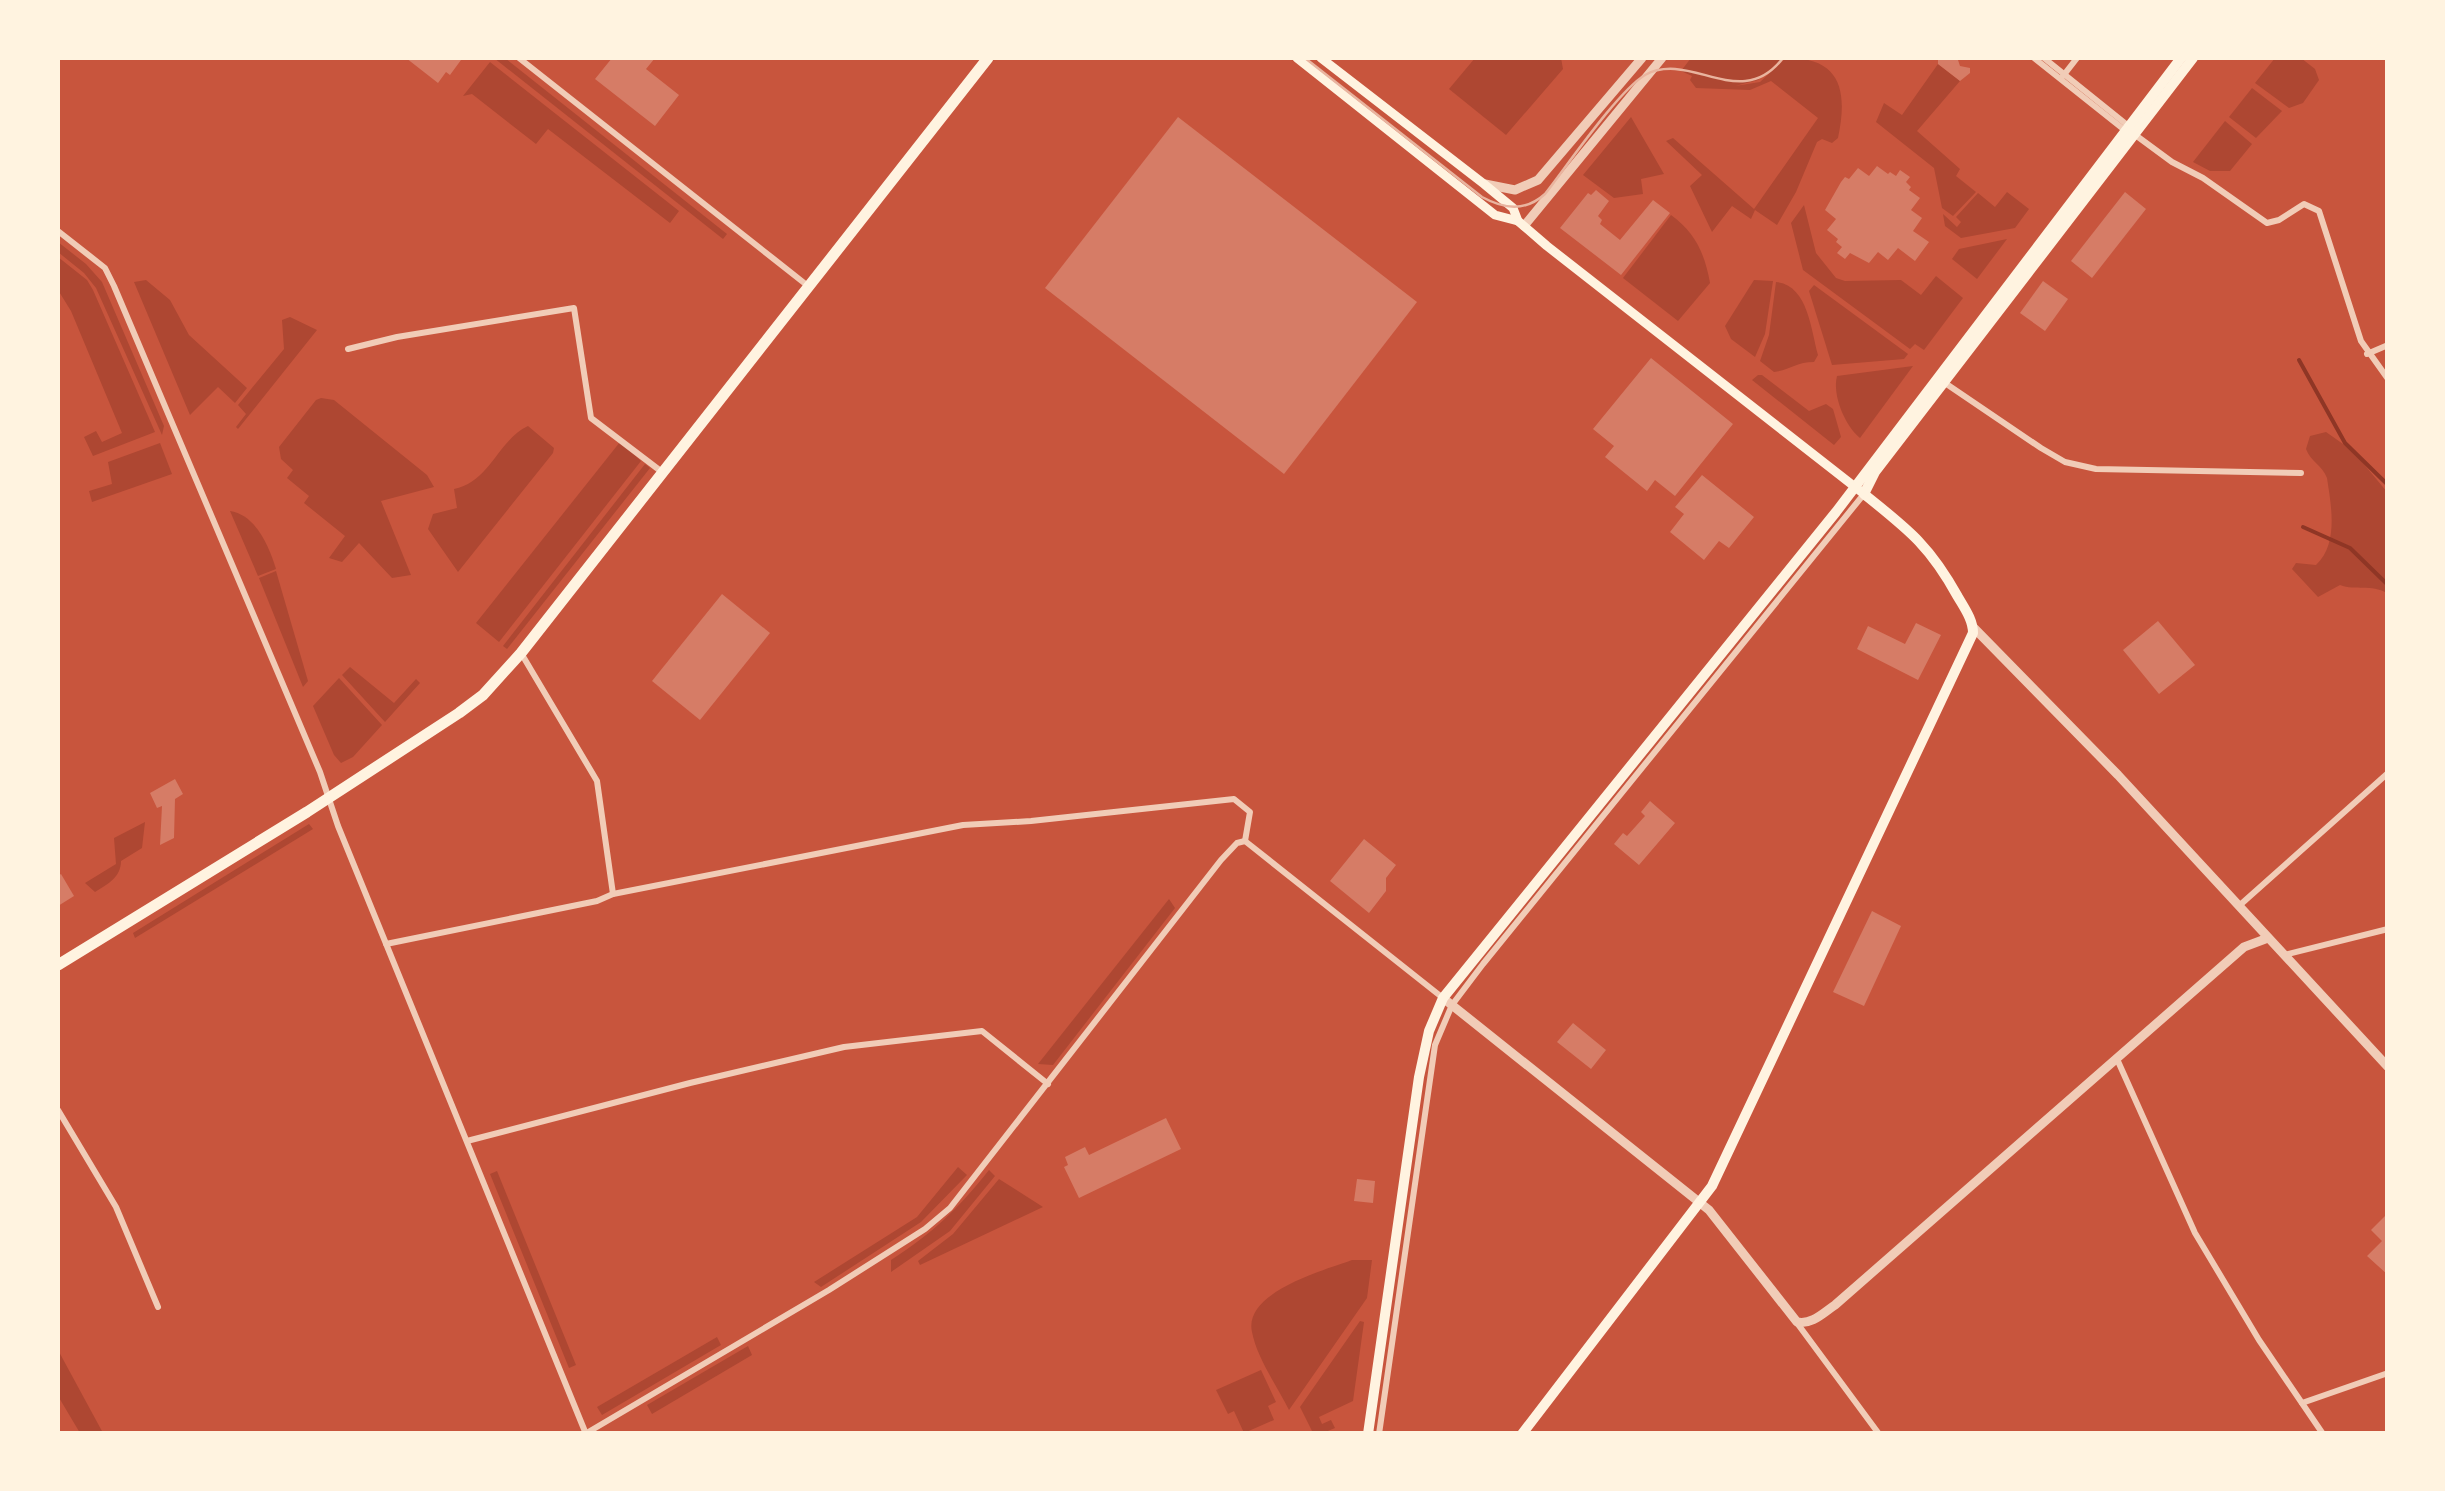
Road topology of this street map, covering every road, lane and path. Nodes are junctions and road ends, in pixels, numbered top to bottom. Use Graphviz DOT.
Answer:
graph roads {
  1 [pos="519,58"];
  2 [pos="988,58"];
  3 [pos="1297,58"];
  4 [pos="1322,58"];
  5 [pos="1642,58"];
  6 [pos="1662,58"];
  7 [pos="2034,58"];
  8 [pos="2044,58"];
  9 [pos="2078,58"];
  10 [pos="2182,58"];
  11 [pos="2193,58"];
  12 [pos="2063,76"];
  13 [pos="2131,132"];
  14 [pos="1484,184"];
  15 [pos="1521,223"];
  16 [pos="58,230"];
  17 [pos="808,286"];
  18 [pos="2388,345"];
  19 [pos="348,349"];
  20 [pos="2368,354"];
  21 [pos="2388,379"];
  22 [pos="1944,382"];
  23 [pos="662,472"];
  24 [pos="2301,473"];
  25 [pos="1859,491"];
  26 [pos="1973,627"];
  27 [pos="521,653"];
  28 [pos="2388,773"];
  29 [pos="329,798"];
  30 [pos="1245,841"];
  31 [pos="613,894"];
  32 [pos="2240,905"];
  33 [pos="2388,929"];
  34 [pos="2268,938"];
  35 [pos="386,944"];
  36 [pos="2284,955"];
  37 [pos="58,965"];
  38 [pos="1447,1001"];
  39 [pos="2117,1060"];
  40 [pos="2388,1067"];
  41 [pos="1048,1084"];
  42 [pos="58,1110"];
  43 [pos="467,1141"];
  44 [pos="1699,1202"];
  45 [pos="158,1307"];
  46 [pos="1797,1322"];
  47 [pos="2388,1372"];
  48 [pos="2302,1404"];
  49 [pos="585,1433"];
  50 [pos="1368,1434"];
  51 [pos="1379,1434"];
  52 [pos="1522,1434"];
  53 [pos="1879,1434"];
  54 [pos="2322,1434"];
  1 -- 17 [label="street"];
  2 -- 17 [label="highway"];
  3 -- 15 [label="main road"];
  4 -- 14 [label="main road"];
  5 -- 14 [label="street"];
  6 -- 15 [label="street"];
  7 -- 12 [label="street"];
  8 -- 12 [label="street"];
  9 -- 12 [label="street"];
  10 -- 13 [label="main road"];
  11 -- 13 [label="main road"];
  12 -- 13 [label="street"];
  13 -- 20 [label="street"];
  13 -- 22 [label="main road"];
  13 -- 25 [label="main road"];
  14 -- 15 [label="main road"];
  15 -- 25 [label="main road"];
  16 -- 29 [label="street"];
  17 -- 23 [label="highway"];
  18 -- 20 [label="street"];
  19 -- 23 [label="street"];
  20 -- 21 [label="street"];
  22 -- 24 [label="street"];
  22 -- 25 [label="main road"];
  23 -- 27 [label="highway"];
  25 -- 26 [label="main road"];
  25 -- 38 [label="main road"];
  26 -- 32 [label="street"];
  26 -- 44 [label="main road"];
  27 -- 29 [label="highway"];
  27 -- 31 [label="street"];
  28 -- 32 [label="street"];
  29 -- 35 [label="street"];
  29 -- 37 [label="highway"];
  30 -- 31 [label="street"];
  30 -- 38 [label="street"];
  30 -- 41 [label="street"];
  31 -- 35 [label="street"];
  32 -- 34 [label="street"];
  33 -- 36 [label="street"];
  34 -- 36 [label="street"];
  34 -- 39 [label="street"];
  35 -- 43 [label="street"];
  36 -- 40 [label="street"];
  38 -- 44 [label="street"];
  38 -- 50 [label="main road"];
  38 -- 51 [label="street"];
  39 -- 46 [label="street"];
  39 -- 48 [label="street"];
  41 -- 43 [label="street"];
  41 -- 49 [label="street"];
  42 -- 45 [label="street"];
  43 -- 49 [label="street"];
  44 -- 46 [label="street"];
  44 -- 52 [label="main road"];
  46 -- 53 [label="street"];
  47 -- 48 [label="street"];
  48 -- 54 [label="street"];
}
